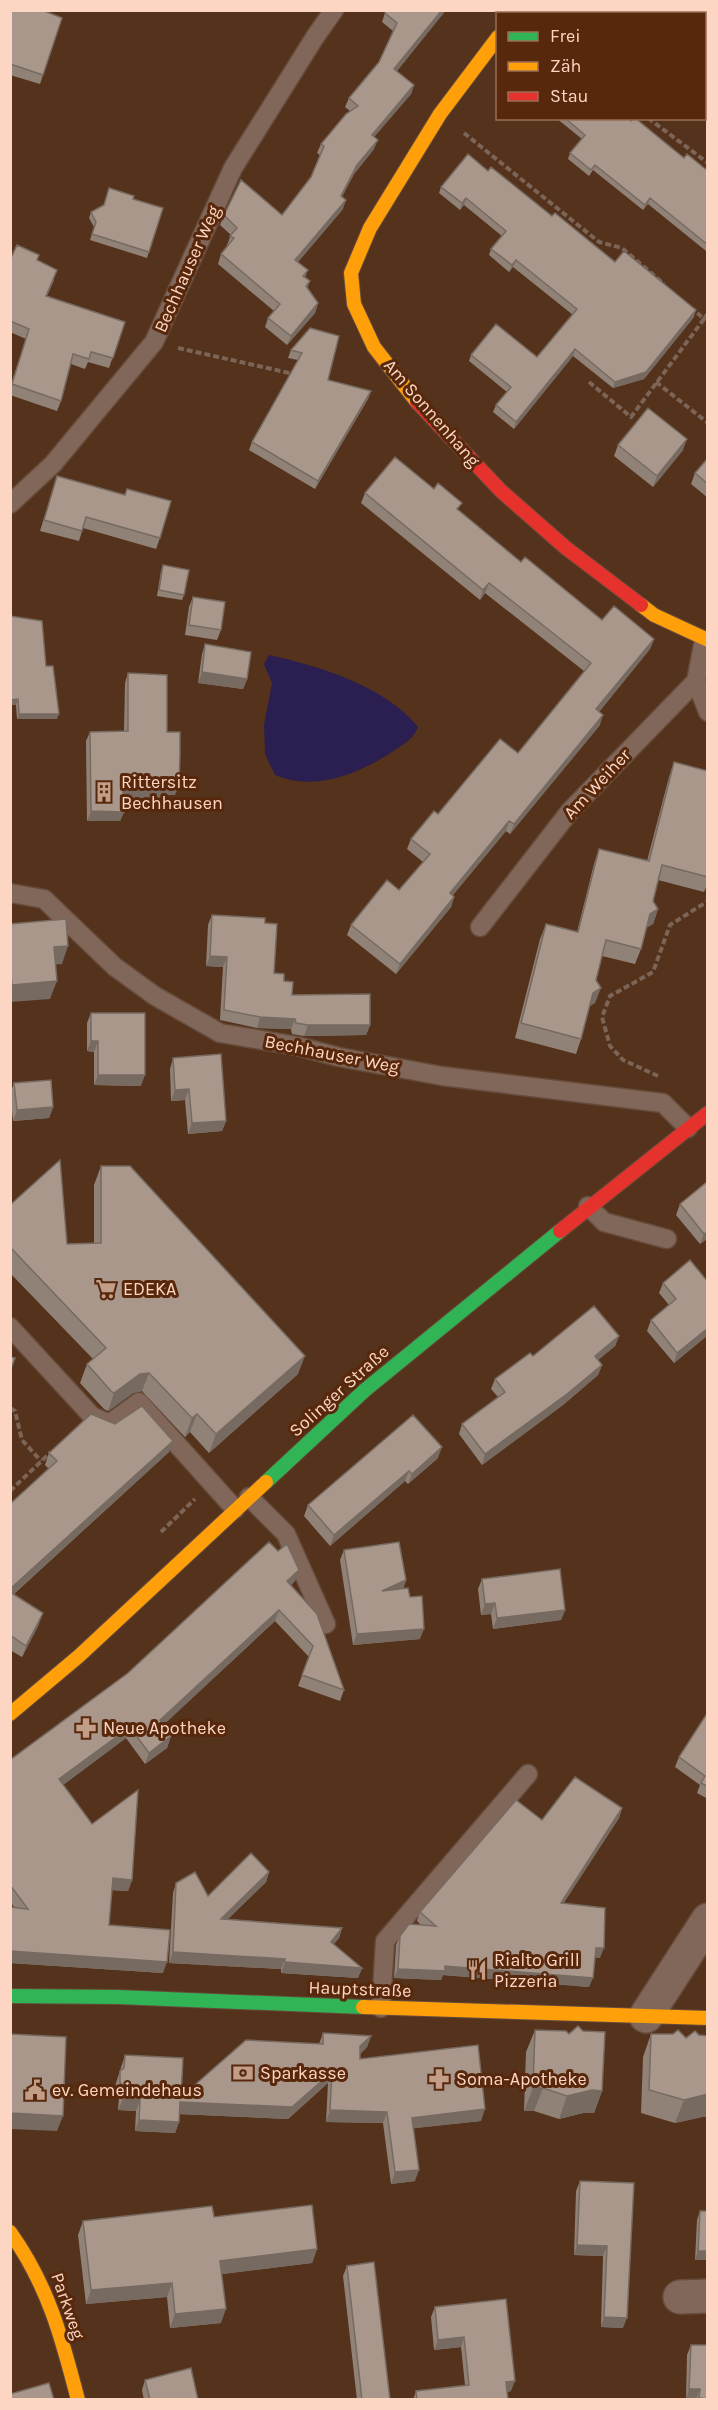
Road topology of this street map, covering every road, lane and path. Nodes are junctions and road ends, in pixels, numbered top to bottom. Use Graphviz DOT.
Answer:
graph roads {
  1 [pos="334,10"];
  2 [pos="496,40"];
  3 [pos="440,114"];
  4 [pos="651,120"];
  5 [pos="708,163"];
  6 [pos="671,290"];
  7 [pos="688,304"];
  8 [pos="708,314"];
  9 [pos="704,319"];
  10 [pos="154,342"];
  11 [pos="303,376"];
  12 [pos="589,382"];
  13 [pos="656,382"];
  14 [pos="708,423"];
  15 [pos="10,504"];
  16 [pos="706,640"];
  17 [pos="696,681"];
  18 [pos="708,712"];
  19 [pos="10,893"];
  20 [pos="708,901"];
  21 [pos="480,927"];
  22 [pos="663,1078"];
  23 [pos="708,1113"];
  24 [pos="688,1128"];
  25 [pos="588,1206"];
  26 [pos="667,1239"];
  27 [pos="10,1327"];
  28 [pos="10,1408"];
  29 [pos="92,1416"];
  30 [pos="41,1461"];
  31 [pos="212,1483"];
  32 [pos="10,1491"];
  33 [pos="249,1497"];
  34 [pos="235,1509"];
  35 [pos="153,1540"];
  36 [pos="326,1624"];
  37 [pos="10,1714"];
  38 [pos="528,1774"];
  39 [pos="708,1920"];
  40 [pos="10,1996"];
  41 [pos="381,2008"];
  42 [pos="646,2016"];
  43 [pos="708,2018"];
  44 [pos="10,2232"];
  45 [pos="78,2400"];
  1 -- 10 [label="lane, Bechhauser Weg"];
  2 -- 3 [label="main road, Am Sonnenhang"];
  3 -- 6 [label="path"];
  3 -- 16 [label="main road, Am Sonnenhang"];
  4 -- 5 [label="path"];
  7 -- 9 [label="path"];
  8 -- 9 [label="path"];
  9 -- 13 [label="path"];
  10 -- 11 [label="path"];
  10 -- 15 [label="lane, Bechhauser Weg"];
  12 -- 13 [label="path"];
  13 -- 14 [label="path"];
  16 -- 17 [label="lane"];
  17 -- 18 [label="lane"];
  17 -- 21 [label="lane, Am Weiher"];
  19 -- 24 [label="lane, Bechhauser Weg"];
  20 -- 22 [label="path"];
  23 -- 24 [label="main road, Solinger Straße"];
  24 -- 25 [label="main road, Solinger Straße"];
  25 -- 26 [label="lane"];
  25 -- 33 [label="main road, Solinger Straße"];
  27 -- 29 [label="lane"];
  28 -- 30 [label="path"];
  29 -- 30 [label="path"];
  29 -- 31 [label="lane"];
  30 -- 32 [label="path"];
  31 -- 34 [label="lane"];
  31 -- 35 [label="path"];
  33 -- 34 [label="main road, Solinger Straße"];
  33 -- 36 [label="lane"];
  34 -- 37 [label="main road, Solinger Straße"];
  38 -- 41 [label="lane"];
  39 -- 42 [label="street"];
  40 -- 41 [label="main road, Hauptstraße"];
  41 -- 42 [label="main road, Hauptstraße"];
  42 -- 43 [label="main road, Hauptstraße"];
  44 -- 45 [label="main road, Parkweg"];
}
